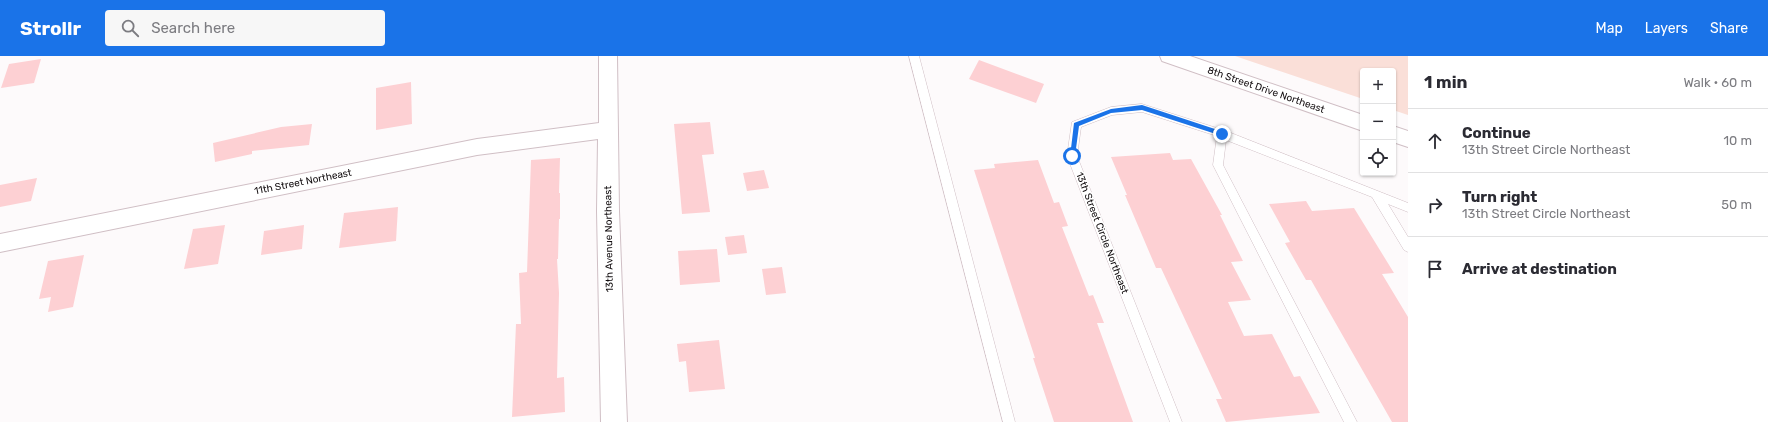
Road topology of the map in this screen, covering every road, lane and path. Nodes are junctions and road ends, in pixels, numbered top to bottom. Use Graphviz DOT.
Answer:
graph roads {
  1 [pos="608,56"];
  2 [pos="914,56"];
  3 [pos="1169,56"];
  4 [pos="1360,122"];
  5 [pos="608,130"];
  6 [pos="1222,134"];
  7 [pos="1396,135"];
  8 [pos="1408,139"];
  9 [pos="1376,194"];
  10 [pos="1408,208"];
  11 [pos="0,243"];
  12 [pos="1408,247"];
  13 [pos="614,422"];
  14 [pos="1010,422"];
  15 [pos="1176,422"];
  16 [pos="1351,422"];
  1 -- 5 [label="street, 13th Avenue Northeast"];
  2 -- 14 [label="lane"];
  3 -- 4 [label="street, 8th Street Drive Northeast"];
  5 -- 11 [label="street, 11th Street Northeast"];
  5 -- 13 [label="street, 13th Avenue Northeast"];
  6 -- 9 [label="lane, 13th Street Circle Northeast"];
  6 -- 15 [label="lane, 13th Street Circle Northeast"];
  6 -- 16 [label="lane"];
  7 -- 8 [label="street"];
  9 -- 10 [label="lane, 13th Street Circle Northeast"];
  9 -- 12 [label="lane"];
}
